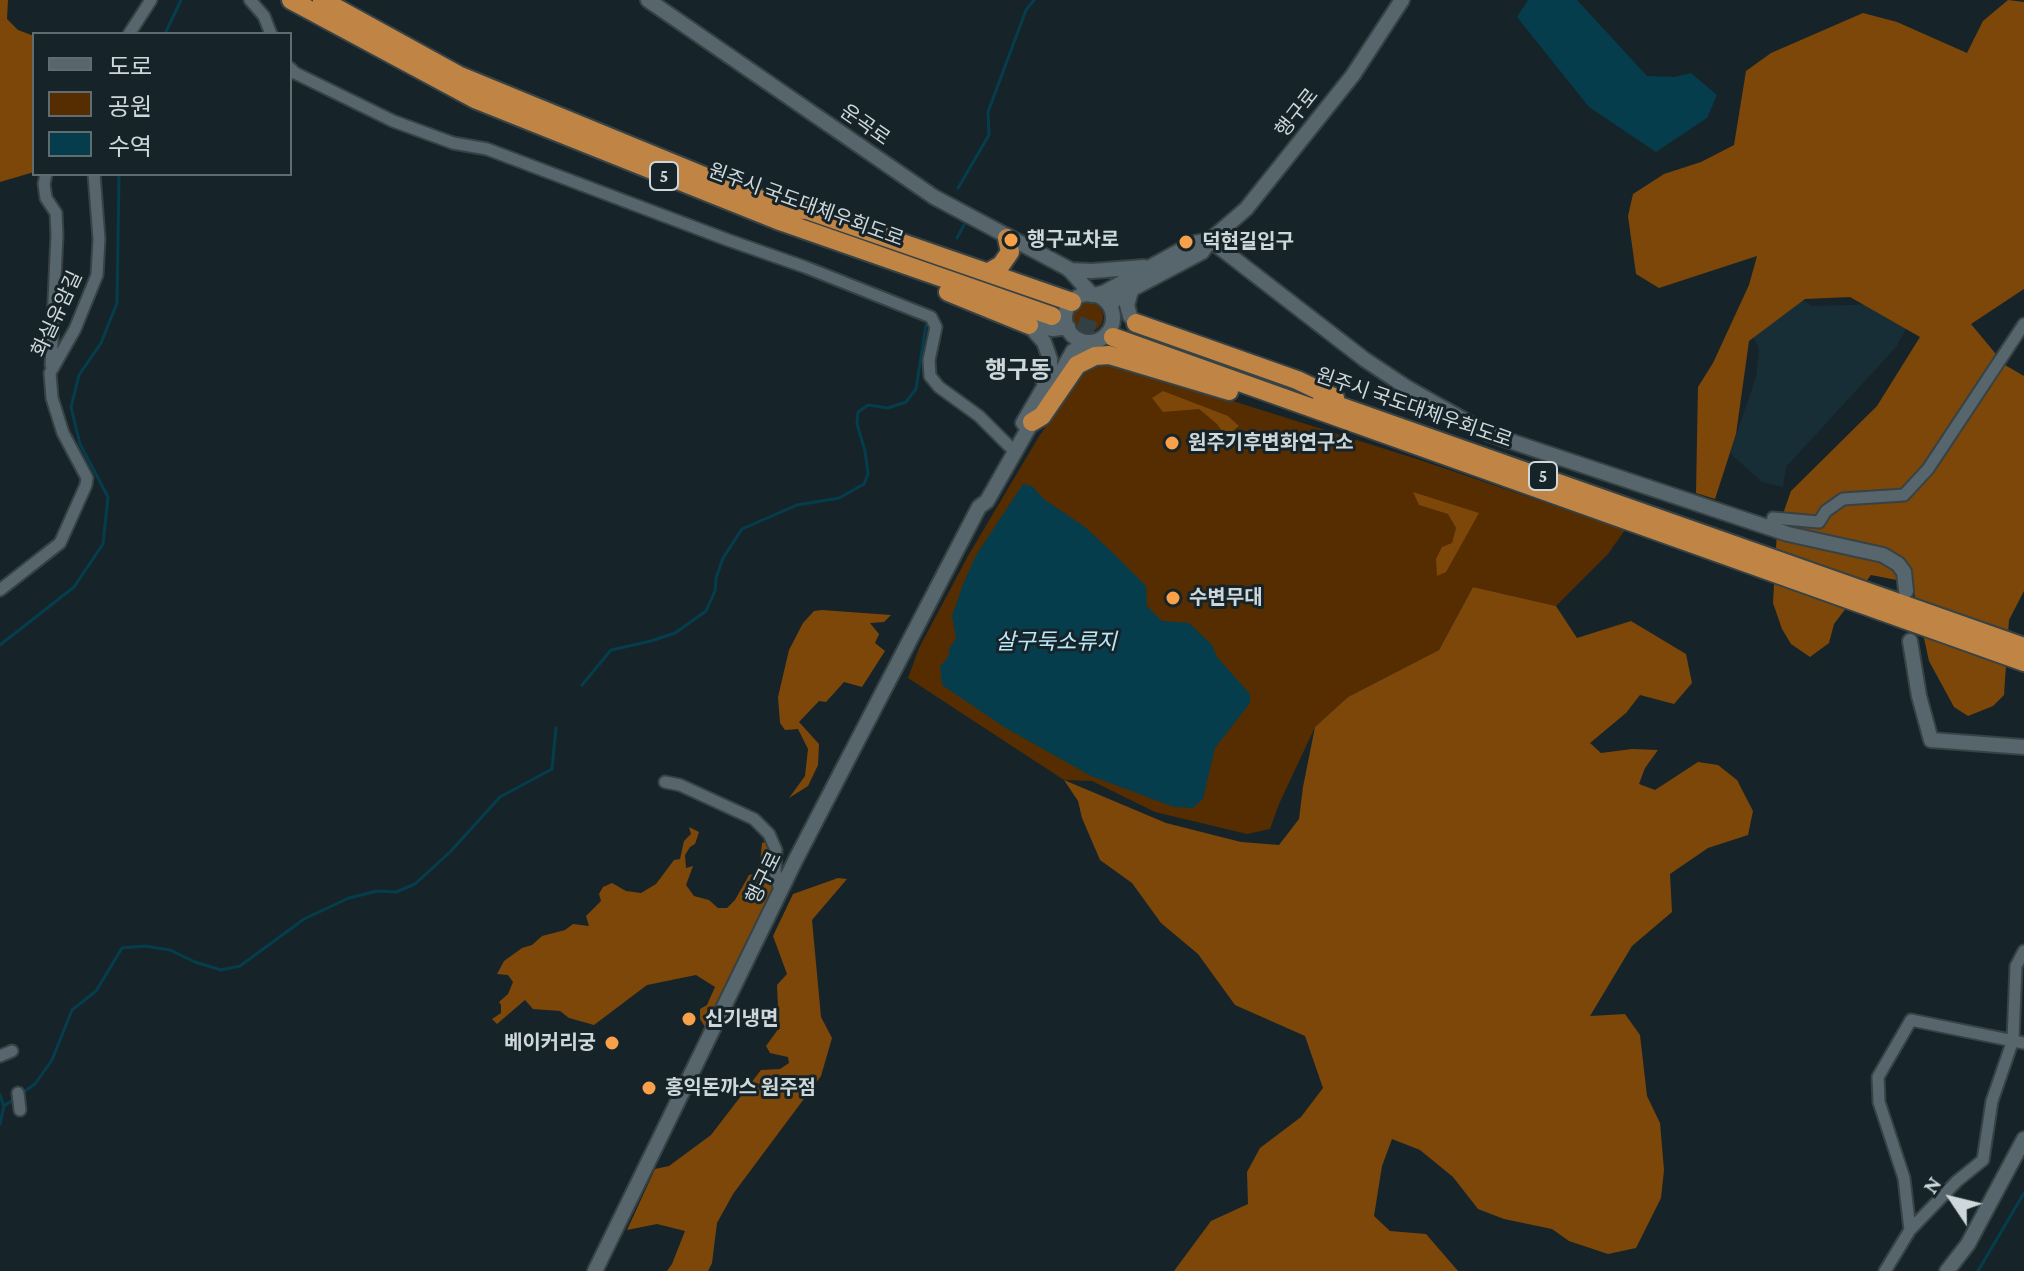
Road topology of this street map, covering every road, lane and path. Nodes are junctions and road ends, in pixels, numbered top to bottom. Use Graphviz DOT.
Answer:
graph roads {
  1 [pos="151,0"];
  2 [pos="250,0"];
  3 [pos="291,0"];
  4 [pos="322,0"];
  5 [pos="648,0"];
  6 [pos="1402,0"];
  7 [pos="130,32"];
  8 [pos="270,32"];
  9 [pos="292,70"];
  10 [pos="46,176"];
  11 [pos="94,176"];
  12 [pos="780,214"];
  13 [pos="1007,238"];
  14 [pos="1210,240"];
  15 [pos="1152,266"];
  16 [pos="1069,269"];
  17 [pos="989,272"];
  18 [pos="1131,291"];
  19 [pos="1074,302"];
  20 [pos="1136,323"];
  21 [pos="2024,324"];
  22 [pos="1029,325"];
  23 [pos="1069,330"];
  24 [pos="1106,332"];
  25 [pos="50,373"];
  26 [pos="1361,418"];
  27 [pos="1029,420"];
  28 [pos="1009,446"];
  29 [pos="979,507"];
  30 [pos="1770,528"];
  31 [pos="0,590"];
  32 [pos="1906,591"];
  33 [pos="1965,632"];
  34 [pos="1910,641"];
  35 [pos="2024,647"];
  36 [pos="2024,662"];
  37 [pos="2024,747"];
  38 [pos="665,782"];
  39 [pos="780,891"];
  40 [pos="2024,951"];
  41 [pos="2019,1041"];
  42 [pos="18,1093"];
  43 [pos="20,1110"];
  44 [pos="2024,1139"];
  45 [pos="1910,1230"];
  46 [pos="595,1271"];
  47 [pos="1885,1271"];
  48 [pos="1947,1271"];
  1 -- 7 [label="street"];
  2 -- 8 [label="street"];
  3 -- 12 [label="highway, 원주시 국도대체우회도로 / 5"];
  4 -- 12 [label="highway, 5"];
  5 -- 13 [label="street, 운곡로"];
  6 -- 14 [label="street, 행구로"];
  9 -- 28 [label="street"];
  10 -- 25 [label="street, 화실유암길"];
  11 -- 25 [label="street, 화실유암길"];
  12 -- 17 [label="highway"];
  12 -- 19 [label="highway, 5"];
  12 -- 22 [label="highway"];
  13 -- 16 [label="street, 운곡로"];
  13 -- 17 [label="highway"];
  14 -- 15 [label="street"];
  14 -- 18 [label="street, 행구로"];
  14 -- 30 [label="street"];
  15 -- 16 [label="street"];
  15 -- 19 [label="street"];
  16 -- 19 [label="street"];
  17 -- 19 [label="highway"];
  18 -- 20 [label="street"];
  18 -- 24 [label="street, 행구로"];
  19 -- 23 [label="street"];
  19 -- 24 [label="street"];
  20 -- 24 [label="street"];
  20 -- 26 [label="highway"];
  21 -- 30 [label="street"];
  22 -- 23 [label="street"];
  22 -- 27 [label="street"];
  23 -- 24 [label="street"];
  23 -- 27 [label="street, 행구로"];
  24 -- 26 [label="highway, 원주시 국도대체우회도로 / 5"];
  24 -- 27 [label="highway"];
  25 -- 31 [label="street, 화실유암길"];
  26 -- 33 [label="highway, 원주시 국도대체우회도로 / 5"];
  27 -- 28 [label="street, 행구로"];
  27 -- 29 [label="street, 행구로"];
  28 -- 29 [label="street, 행구로"];
  29 -- 39 [label="street, 행구로"];
  30 -- 32 [label="street"];
  33 -- 35 [label="highway, 5"];
  33 -- 36 [label="highway, 5"];
  34 -- 37 [label="street"];
  38 -- 39 [label="street"];
  39 -- 46 [label="street, 행구로"];
  40 -- 41 [label="street"];
  41 -- 45 [label="street"];
  41 -- 45 [label="street"];
  42 -- 43 [label="street"];
  44 -- 48 [label="street"];
  45 -- 47 [label="street"];
}
